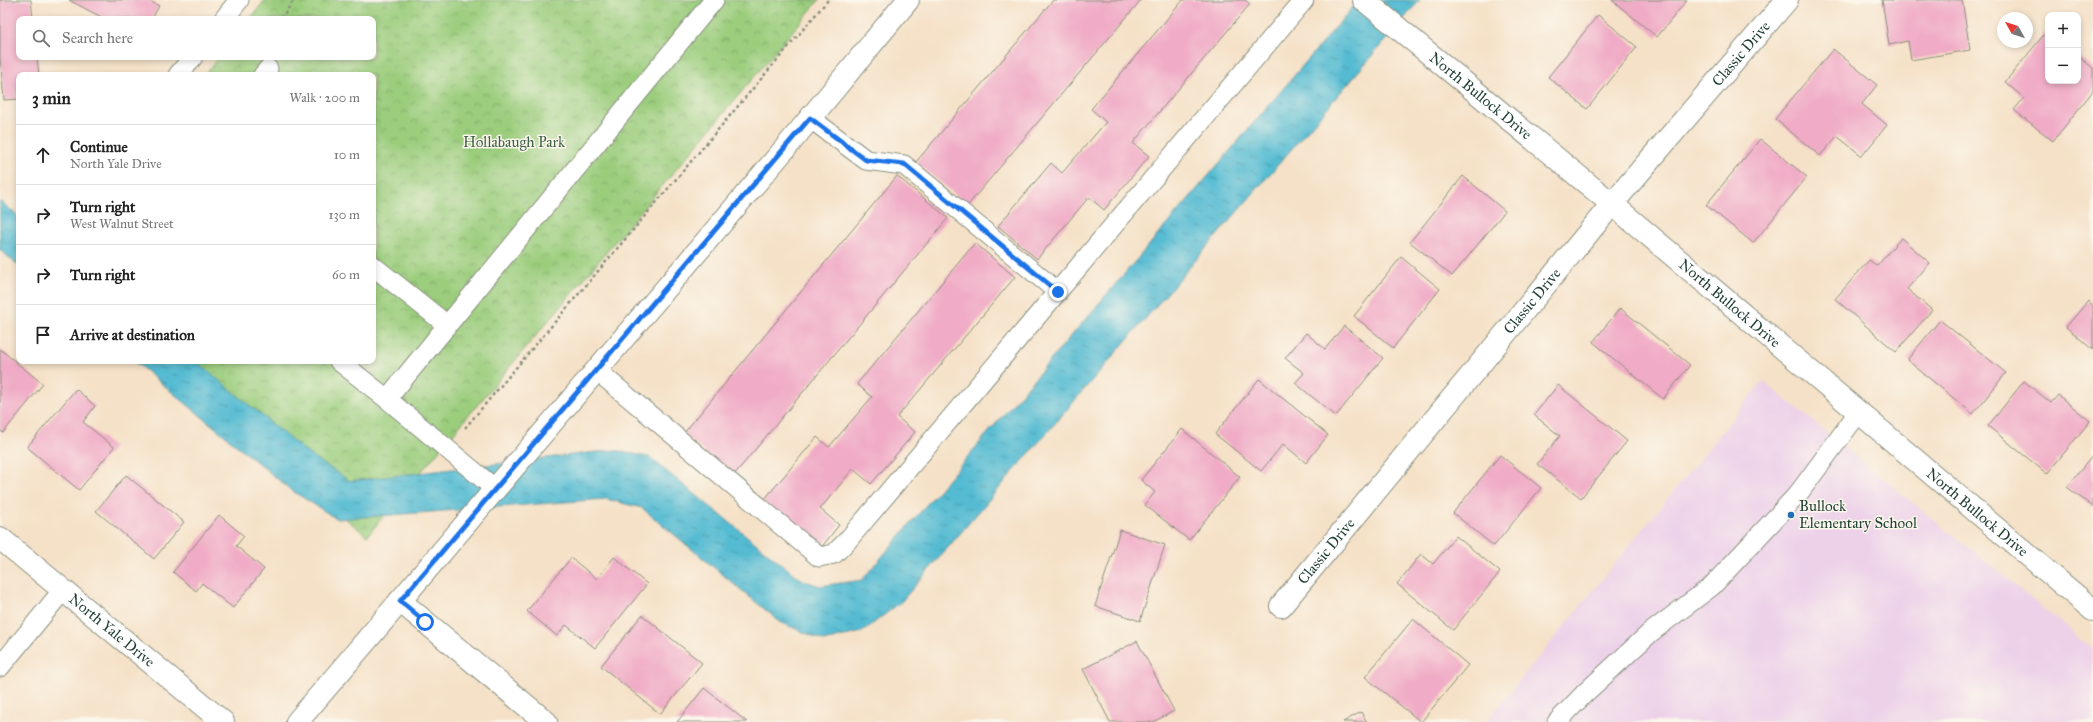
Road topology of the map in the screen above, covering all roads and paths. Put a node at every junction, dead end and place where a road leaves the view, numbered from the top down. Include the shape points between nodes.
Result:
1 (239, 0) edge
2 (294, 0) edge
3 (714, 0) edge
4 (828, 0) edge
5 (908, 0) edge
6 (1304, 0) edge
7 (1364, 0) edge
8 (1787, 0) edge
9 (226, 16) edge
10 (283, 16) edge
11 (190, 60) edge
12 (180, 72) edge
13 (810, 118) junction
14 (1612, 204) junction
15 (376, 268) edge
16 (1058, 292) junction
17 (447, 325) junction
18 (344, 364) edge
19 (596, 370) junction
20 (387, 399) junction
21 (1858, 413) junction
22 (447, 449) junction
23 (494, 488) junction
24 (0, 538) edge
25 (63, 590) junction
26 (400, 601) junction
27 (1281, 606) dead end
28 (2093, 610) edge
29 (0, 667) edge
30 (223, 722) edge
31 (297, 722) edge
32 (546, 722) edge
33 (1557, 722) edge

1 - 9 lane
2 - 10 path
3 - 17 lane
4 - 22 path
5 - 13 street
6 - 16 lane
7 - 14 street, North Bullock Drive
8 - 14 street, Classic Drive
11 - 12 lane
13 - 16 lane via 866,160 904,164
13 - 19 street
14 - 21 street, North Bullock Drive
14 - 27 street, Classic Drive
15 - 17 lane
16 - 19 lane via 847,541 834,554 819,557
17 - 20 lane
18 - 20 lane
19 - 23 street
20 - 22 lane
21 - 28 street, North Bullock Drive
21 - 33 lane via 1798,494 1712,586 1650,632
22 - 23 lane
23 - 26 street
24 - 25 street, North Yale Drive
25 - 29 lane
25 - 30 street, North Yale Drive
26 - 31 street
26 - 32 street

